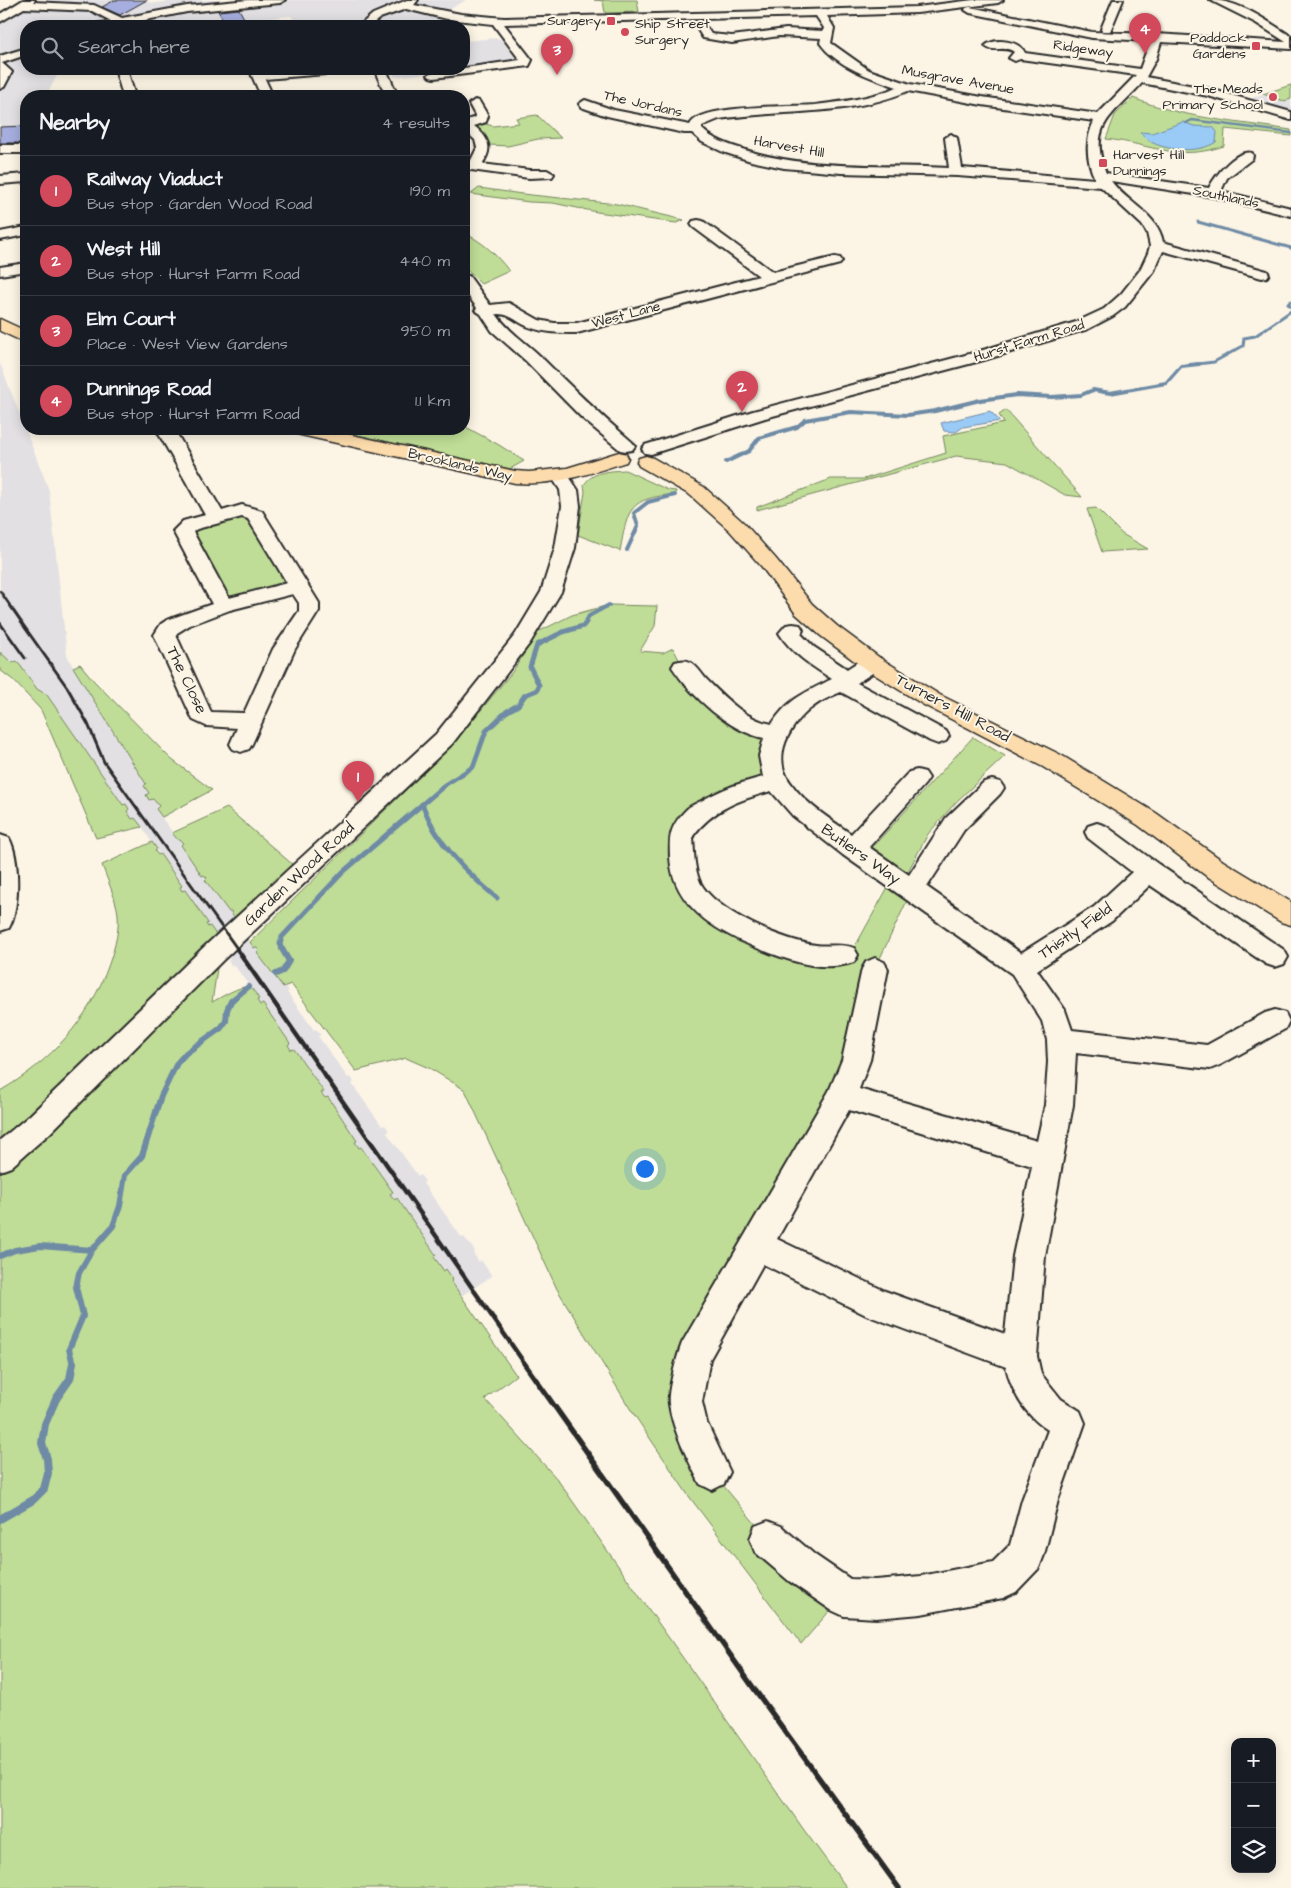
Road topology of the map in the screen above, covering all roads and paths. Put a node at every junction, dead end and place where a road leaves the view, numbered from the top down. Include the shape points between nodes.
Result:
1 (106, 0) edge
2 (280, 0) edge
3 (935, 0) edge
4 (998, 0) edge
5 (1118, 0) edge
6 (1215, 0) edge
7 (26, 3) edge
8 (409, 3) edge
9 (945, 6) junction
10 (90, 8) junction
11 (850, 8) dead end
12 (821, 11) junction
13 (837, 11) junction
14 (0, 19) edge
15 (118, 20) edge
16 (143, 20) edge
17 (370, 20) edge
18 (496, 21) junction
19 (1109, 28) dead end
20 (704, 30) dead end
21 (827, 35) junction
22 (1156, 37) junction
23 (1291, 41) edge
24 (991, 46) dead end
25 (1291, 46) edge
26 (20, 53) edge
27 (0, 60) edge
28 (0, 66) edge
29 (470, 71) edge
30 (123, 75) edge
31 (258, 75) edge
32 (383, 75) edge
33 (1141, 76) junction
34 (0, 85) edge
35 (907, 87) junction
36 (127, 90) edge
37 (265, 90) edge
38 (389, 90) edge
39 (585, 104) dead end
40 (472, 107) dead end
41 (1291, 116) edge
42 (1100, 118) junction
43 (470, 123) edge
44 (470, 129) edge
45 (696, 129) junction
46 (951, 138) dead end
47 (0, 149) edge
48 (20, 150) edge
49 (1247, 156) dead end
50 (470, 165) edge
51 (470, 166) edge
52 (956, 172) junction
53 (20, 178) edge
54 (0, 180) edge
55 (1102, 180) junction
56 (548, 190) dead end
57 (1213, 193) junction
58 (1291, 212) edge
59 (698, 224) dead end
60 (20, 231) edge
61 (0, 236) edge
62 (1157, 245) junction
63 (835, 261) dead end
64 (20, 268) edge
65 (0, 271) edge
66 (1262, 274) dead end
67 (770, 277) junction
68 (470, 286) edge
69 (484, 310) junction
70 (0, 324) edge
71 (20, 335) edge
72 (168, 435) edge
73 (328, 435) edge
74 (623, 452) junction
75 (649, 455) junction
76 (560, 476) junction
77 (216, 517) junction
78 (300, 586) junction
79 (223, 606) junction
80 (794, 630) dead end
81 (872, 663) junction
82 (683, 667) dead end
83 (844, 681) junction
84 (250, 721) junction
85 (777, 732) junction
86 (938, 736) dead end
87 (241, 744) dead end
88 (917, 778) dead end
89 (777, 781) junction
90 (992, 788) dead end
91 (1097, 832) dead end
92 (0, 844) edge
93 (852, 849) junction
94 (1149, 871) junction
95 (912, 890) junction
96 (1291, 915) edge
97 (0, 922) edge
98 (1274, 958) dead end
99 (832, 961) dead end
100 (1020, 967) junction
101 (875, 970) dead end
102 (1275, 1021) dead end
103 (1061, 1040) junction
104 (842, 1096) junction
105 (1047, 1157) junction
106 (0, 1158) edge
107 (758, 1246) junction
108 (1020, 1356) junction
109 (712, 1472) dead end
110 (768, 1539) dead end

1 - 10 street
2 - 16 street via 209,6
3 - 9 street
4 - 9 street
5 - 19 street
6 - 23 street via 1267,24
7 - 10 street
7 - 14 street
8 - 17 street via 384,11
8 - 18 street via 447,16
9 - 13 street via 917,10
9 - 22 street via 1071,32
10 - 15 street
11 - 13 street
12 - 13 street
12 - 18 street via 736,11
12 - 21 street, Musgrave Avenue via 829,28
18 - 29 street via 526,60 525,64
20 - 21 street via 708,36 723,40 773,33
21 - 35 street, Musgrave Avenue via 825,43 828,48 846,61 865,72
22 - 25 street
22 - 33 street via 1151,60
24 - 33 street, Ridgeway via 1014,47 1020,52 1017,56
26 - 27 street
28 - 34 street via 6,72
30 - 36 street
31 - 37 street
32 - 38 street
33 - 41 street
33 - 42 street
35 - 42 street, Musgrave Avenue
35 - 45 street, Harvest Hill via 817,108 720,115 700,121
39 - 45 street, The Jordans via 611,113
40 - 43 street via 482,119
42 - 55 street via 1093,154
44 - 50 street via 484,146 482,157
45 - 52 street, Harvest Hill via 708,140 737,152 793,165 867,171
46 - 52 street
47 - 48 street
49 - 57 street via 1222,176
51 - 56 street via 529,174 547,171
52 - 55 street, Harvest Hill
53 - 54 street
55 - 57 street, Southlands
55 - 62 street via 1112,194 1149,224
57 - 58 street, Southlands
59 - 67 street
60 - 61 street
62 - 66 street
62 - 75 street, Hurst Farm Road via 1152,263 1114,309 1073,329 788,406
63 - 67 street, West Lane
64 - 65 street
67 - 69 street, West Lane via 572,328 533,323 509,308
68 - 69 street
69 - 74 street via 498,328 532,358
70 - 71 main road
72 - 77 street
73 - 76 main road, Brooklands Way via 515,477
74 - 75 main road via 626,462 636,464
74 - 76 main road, Brooklands Way
75 - 81 main road, Turners Hill Road via 737,527 804,609
76 - 106 street, Garden Wood Road via 569,490 571,506 565,548 551,592 523,638 444,739 213,954 40,1124
77 - 78 street via 242,511 255,515
77 - 79 street via 190,524 183,531
78 - 79 street
78 - 84 street via 309,603 309,611 284,649
79 - 84 street, The Close via 174,623 165,635 201,715 206,719
80 - 83 street via 789,633 806,652
81 - 83 street, Butlers Way
81 - 96 main road, Turners Hill Road via 932,700 1052,761 1147,819 1214,868
82 - 85 street via 734,716 752,727
83 - 85 street, Butlers Way via 811,698
83 - 86 street
84 - 87 street
85 - 89 street, Butlers Way via 771,768
88 - 93 street
89 - 93 street, Butlers Way via 797,806
89 - 99 street via 734,793 696,815 681,836 688,887 714,914 746,933
90 - 95 street, Butlers Way via 955,824
91 - 94 street
92 - 97 street via 4,878
93 - 95 street, Butlers Way
94 - 98 street
94 - 100 street, Thistly Field via 1103,914
95 - 100 street
100 - 103 street via 1055,1018
101 - 104 street via 856,1060
102 - 103 street via 1210,1057
103 - 105 street via 1059,1105
104 - 105 street
104 - 107 street
105 - 108 street via 1029,1256
107 - 108 street via 877,1304
107 - 109 street via 694,1355 685,1402 691,1426
108 - 110 street via 1026,1382 1049,1411 1068,1423 1040,1500 1026,1555 1003,1579 921,1595 876,1599 844,1597

